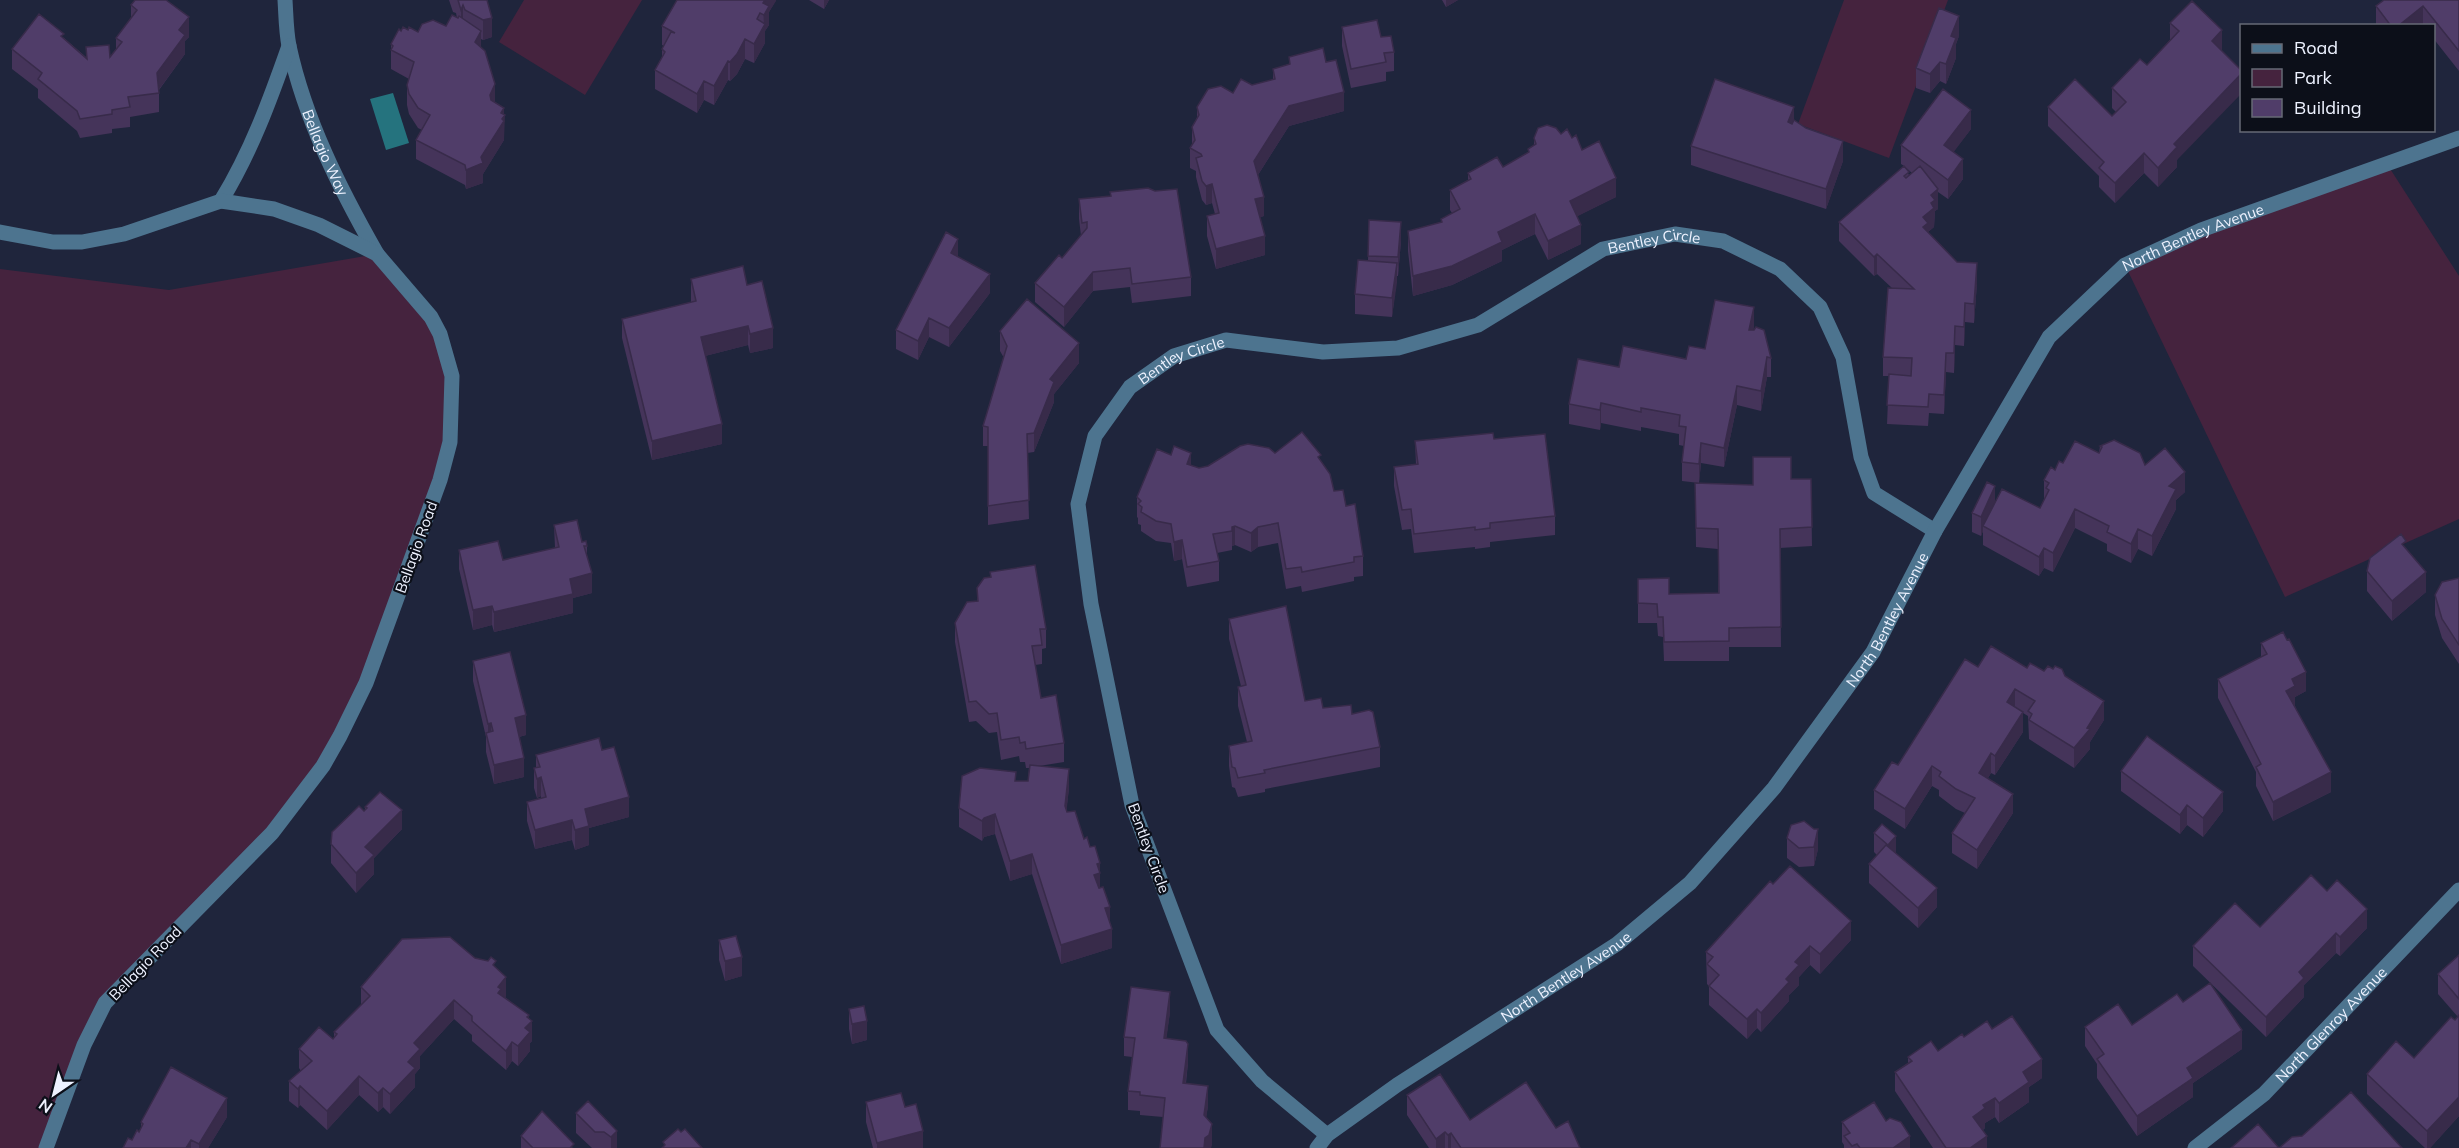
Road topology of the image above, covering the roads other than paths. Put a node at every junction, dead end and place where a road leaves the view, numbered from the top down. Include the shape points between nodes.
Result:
1 (285, 0) edge
2 (289, 46) junction
3 (2459, 138) edge
4 (221, 201) junction
5 (0, 231) edge
6 (377, 254) junction
7 (1935, 531) junction
8 (2459, 891) edge
9 (1327, 1136) junction
10 (46, 1148) edge
11 (1317, 1148) edge
12 (2195, 1148) edge

1 - 2 street, Bellagio Way
2 - 4 street, Bellagio Way via 256,136
2 - 6 street, Bellagio Way via 340,189
3 - 7 street, North Bentley Avenue via 2201,231 2125,265 2049,337
4 - 5 street, Bellagio Road via 124,234 82,242 53,242
4 - 6 street, Bellagio Road via 274,209 320,225
6 - 10 street, Bellagio Road via 431,317 440,334 452,376 452,400 450,442 440,480 366,683 323,766 272,833 105,1003 84,1045
7 - 9 street, North Bentley Avenue via 1874,652 1774,788 1690,883 1617,944 1397,1085
7 - 9 street, Bentley Circle via 1874,493 1861,457 1844,357 1820,307 1780,269 1723,242 1675,234 1603,249 1478,325 1398,348 1323,352 1226,340 1174,356 1130,387 1095,436 1078,504 1091,604 1132,805 1217,1030 1262,1081
8 - 12 street, North Glenroy Avenue via 2264,1094
9 - 11 street, North Bentley Avenue

